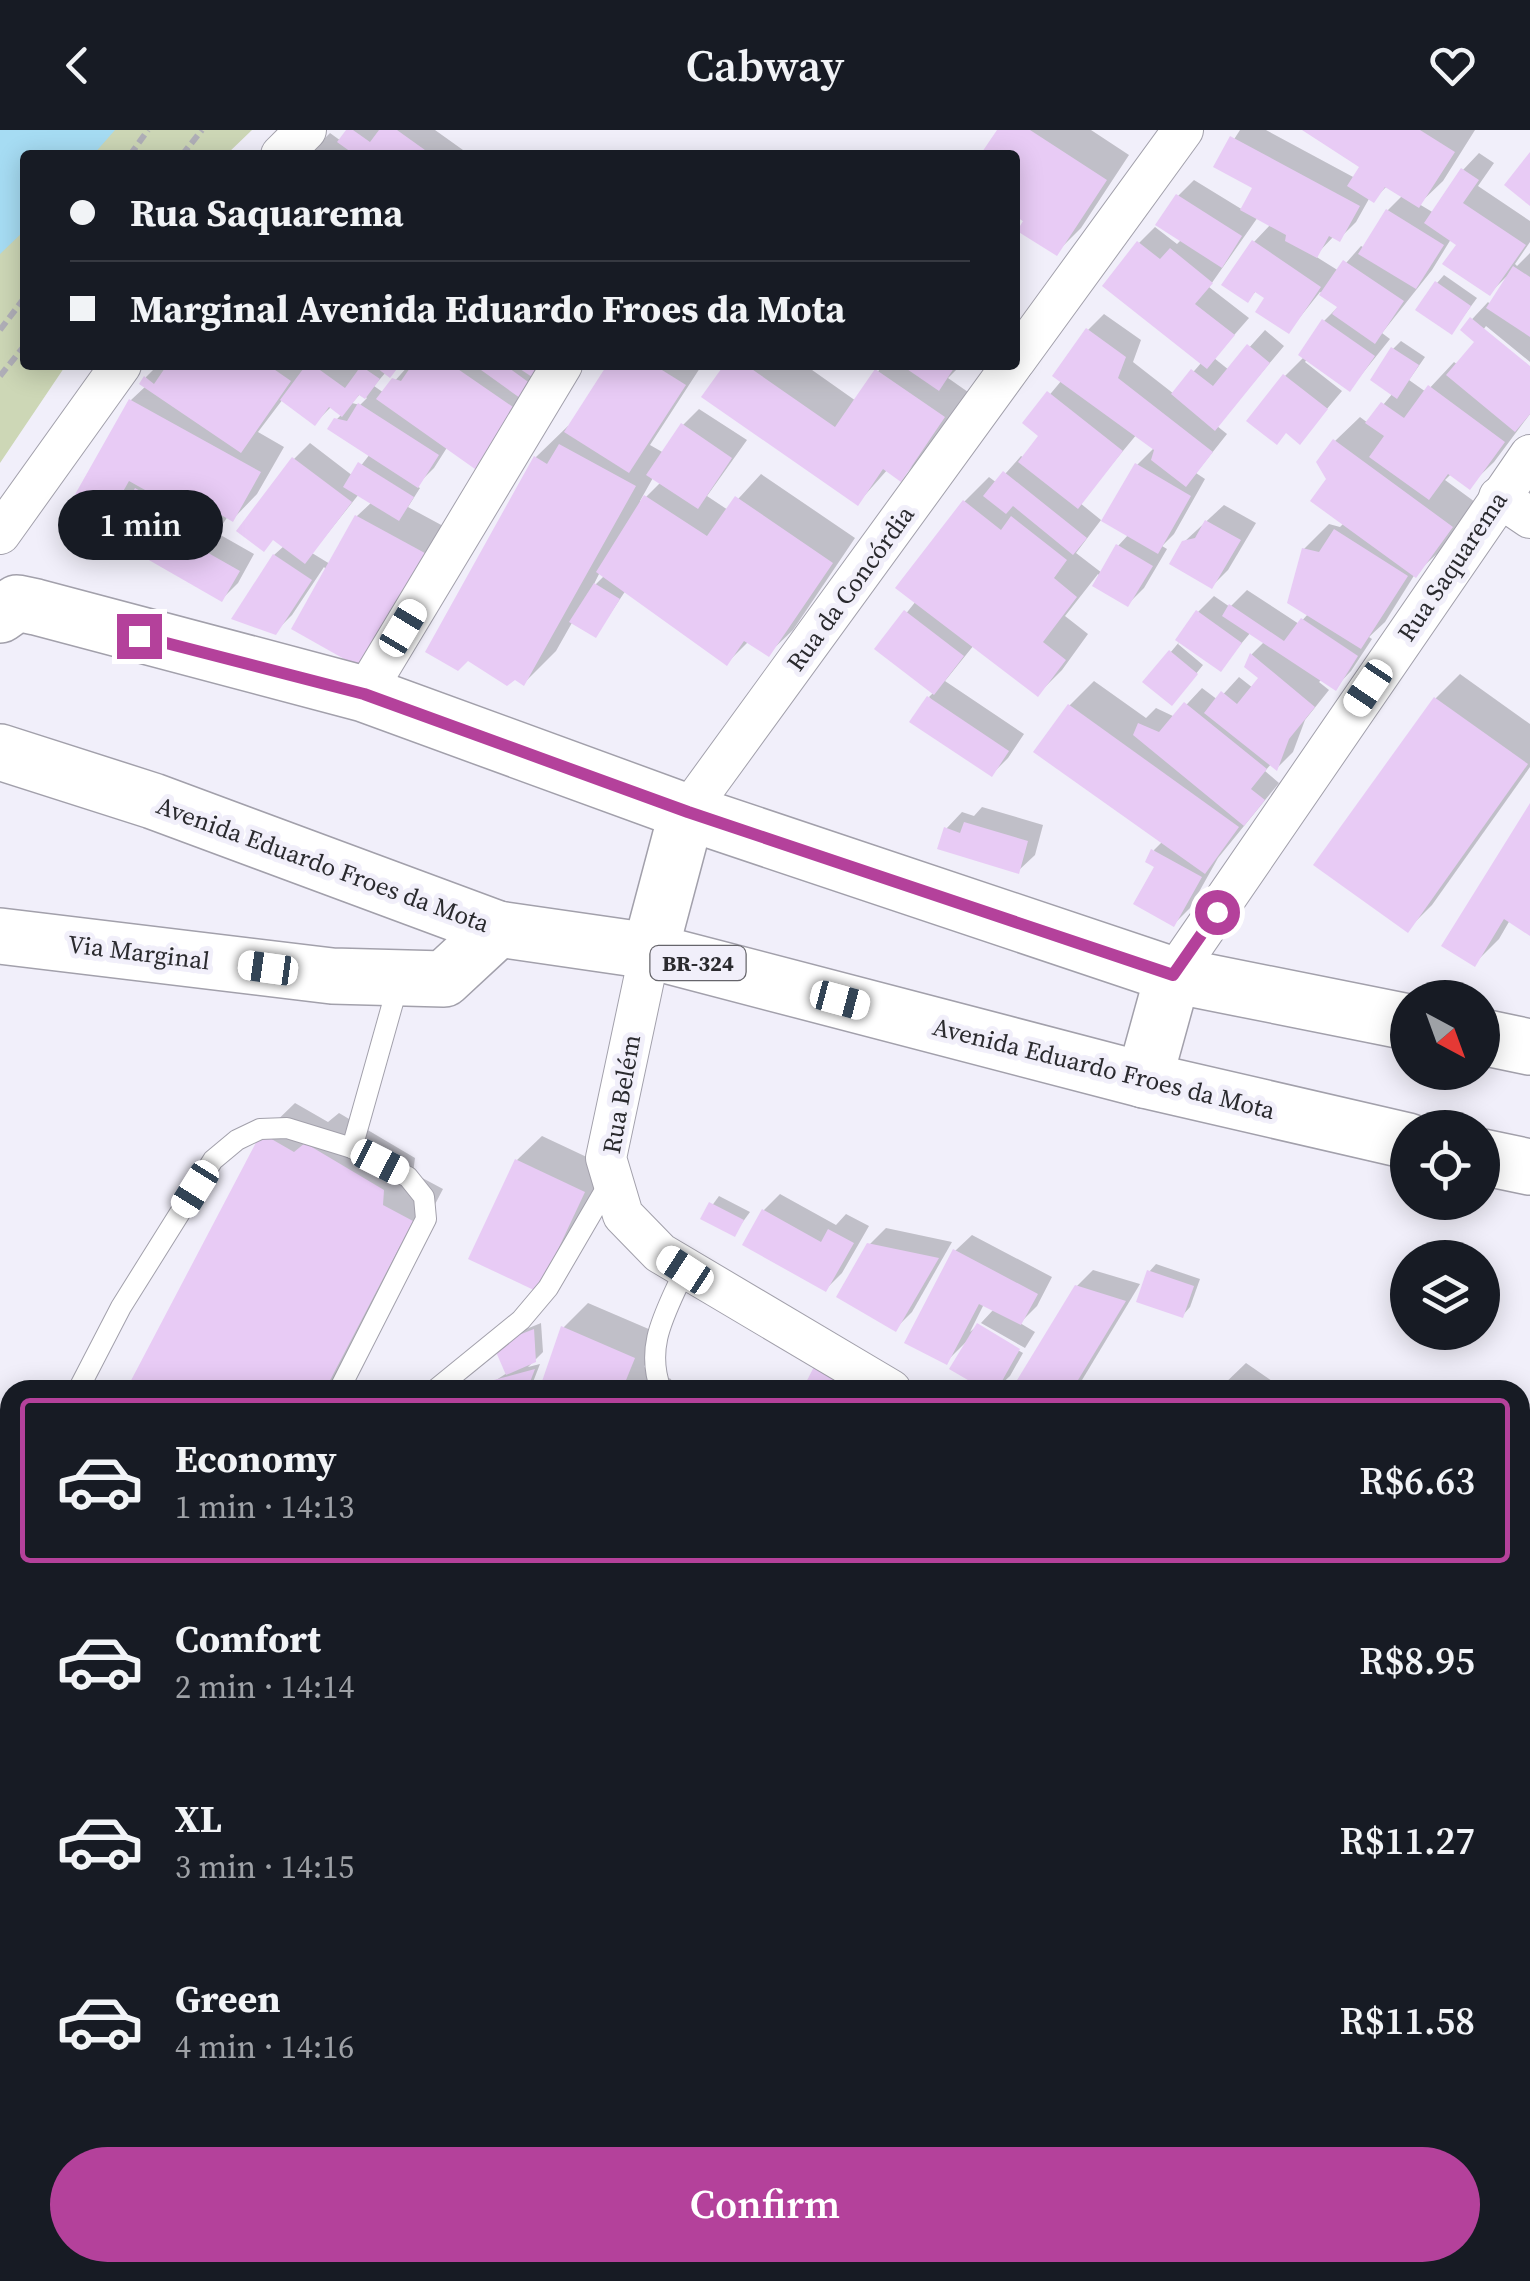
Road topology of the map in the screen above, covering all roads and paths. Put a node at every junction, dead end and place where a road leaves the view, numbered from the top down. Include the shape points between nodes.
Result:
1 (202, 130) edge
2 (306, 130) edge
3 (1183, 130) edge
4 (186, 150) edge
5 (287, 150) edge
6 (20, 304) edge
7 (0, 330) edge
8 (20, 352) edge
9 (1020, 355) edge
10 (117, 370) edge
11 (559, 370) edge
12 (1009, 370) edge
13 (0, 376) edge
14 (1530, 455) edge
15 (1514, 508) edge
16 (0, 534) edge
17 (6, 598) edge
18 (364, 694) junction
19 (0, 752) edge
20 (688, 812) junction
21 (498, 930) junction
22 (0, 936) edge
23 (650, 951) junction
24 (1173, 975) junction
25 (400, 979) junction
26 (1390, 1018) edge
27 (1500, 1041) edge
28 (1530, 1047) edge
29 (1144, 1080) junction
30 (1390, 1138) edge
31 (352, 1148) junction
32 (1500, 1161) edge
33 (1530, 1167) edge
34 (612, 1177) junction
35 (685, 1270) junction
36 (83, 1380) edge
37 (343, 1380) edge
38 (447, 1380) edge
39 (657, 1380) edge
40 (874, 1380) edge

1 - 4 path
2 - 5 street
3 - 9 street, Rua da Concórdia
6 - 7 path
8 - 13 path
10 - 16 street
11 - 18 street
12 - 20 street, Rua da Concórdia
14 - 15 street, Rua Saquarema
15 - 24 street, Rua Saquarema
17 - 18 main road
18 - 20 main road
19 - 21 main road, Avenida Eduardo Froes da Mota / BR-324
20 - 23 main road
20 - 24 main road
21 - 23 main road, Avenida Eduardo Froes da Mota / BR-324
21 - 25 main road, Via Marginal via 444,979
22 - 25 main road, Via Marginal
23 - 29 main road, Avenida Eduardo Froes da Mota / BR-324
23 - 34 street, Rua Belém via 606,1158
24 - 26 main road
24 - 29 main road
25 - 31 lane
27 - 28 main road
29 - 30 main road, Avenida Eduardo Froes da Mota / BR-324
31 - 36 lane via 286,1128 260,1129 213,1160
31 - 37 lane via 408,1176 424,1196 426,1218
32 - 33 main road
34 - 35 street, Rua Belém via 622,1214
34 - 38 lane via 548,1288 521,1320
35 - 39 lane via 654,1342
35 - 40 street, Rua Belém

